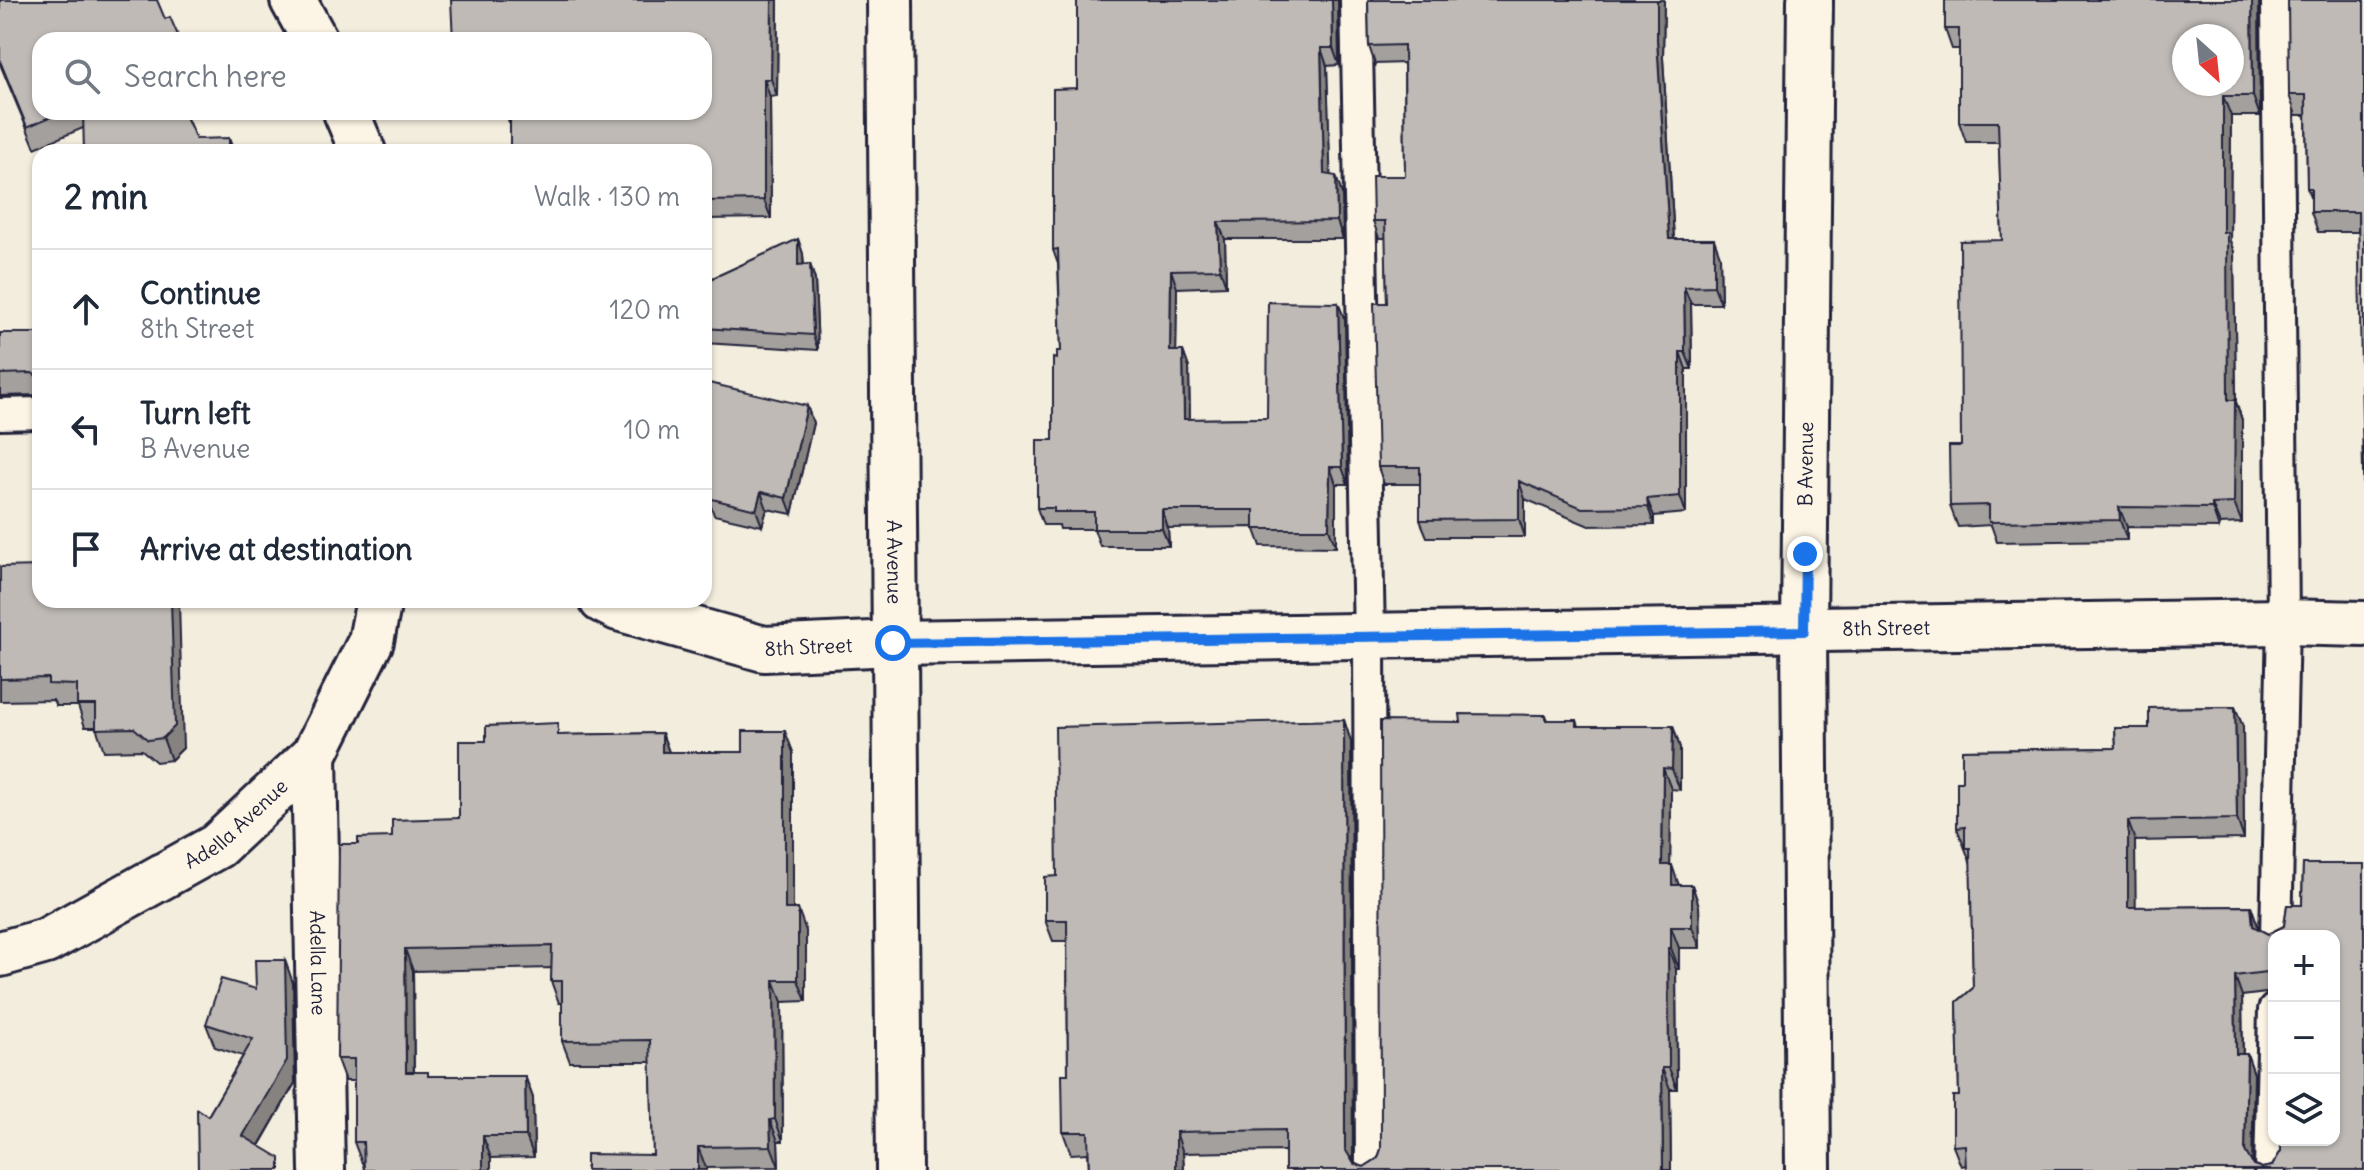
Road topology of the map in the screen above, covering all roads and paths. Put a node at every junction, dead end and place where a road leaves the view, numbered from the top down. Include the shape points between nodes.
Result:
1 (293, 0) edge
2 (890, 0) edge
3 (1356, 0) edge
4 (1810, 0) edge
5 (2277, 0) edge
6 (311, 32) edge
7 (349, 120) edge
8 (360, 144) edge
9 (32, 413) edge
10 (0, 414) edge
11 (377, 608) edge
12 (618, 608) edge
13 (2283, 622) junction
14 (2364, 624) edge
15 (1804, 631) junction
16 (1369, 637) junction
17 (893, 643) junction
18 (314, 755) junction
19 (2276, 930) edge
20 (0, 954) edge
21 (2272, 1074) edge
22 (322, 1170) edge
23 (899, 1170) edge
24 (1371, 1170) edge
25 (1808, 1170) edge
26 (2270, 1170) edge

1 - 6 street
2 - 17 street, A Avenue
3 - 16 lane
4 - 15 street, B Avenue
5 - 13 lane
7 - 8 street
9 - 10 lane
11 - 18 street, Adella Avenue via 371,641
12 - 17 street, 8th Street via 764,649
13 - 14 street, 8th Street
13 - 15 street, 8th Street
13 - 19 lane
15 - 16 street, 8th Street
15 - 25 street, B Avenue
16 - 17 street, 8th Street
16 - 24 lane
17 - 23 street, A Avenue
18 - 20 street, Adella Avenue via 217,846 46,941
18 - 22 street, Adella Lane
21 - 26 lane

